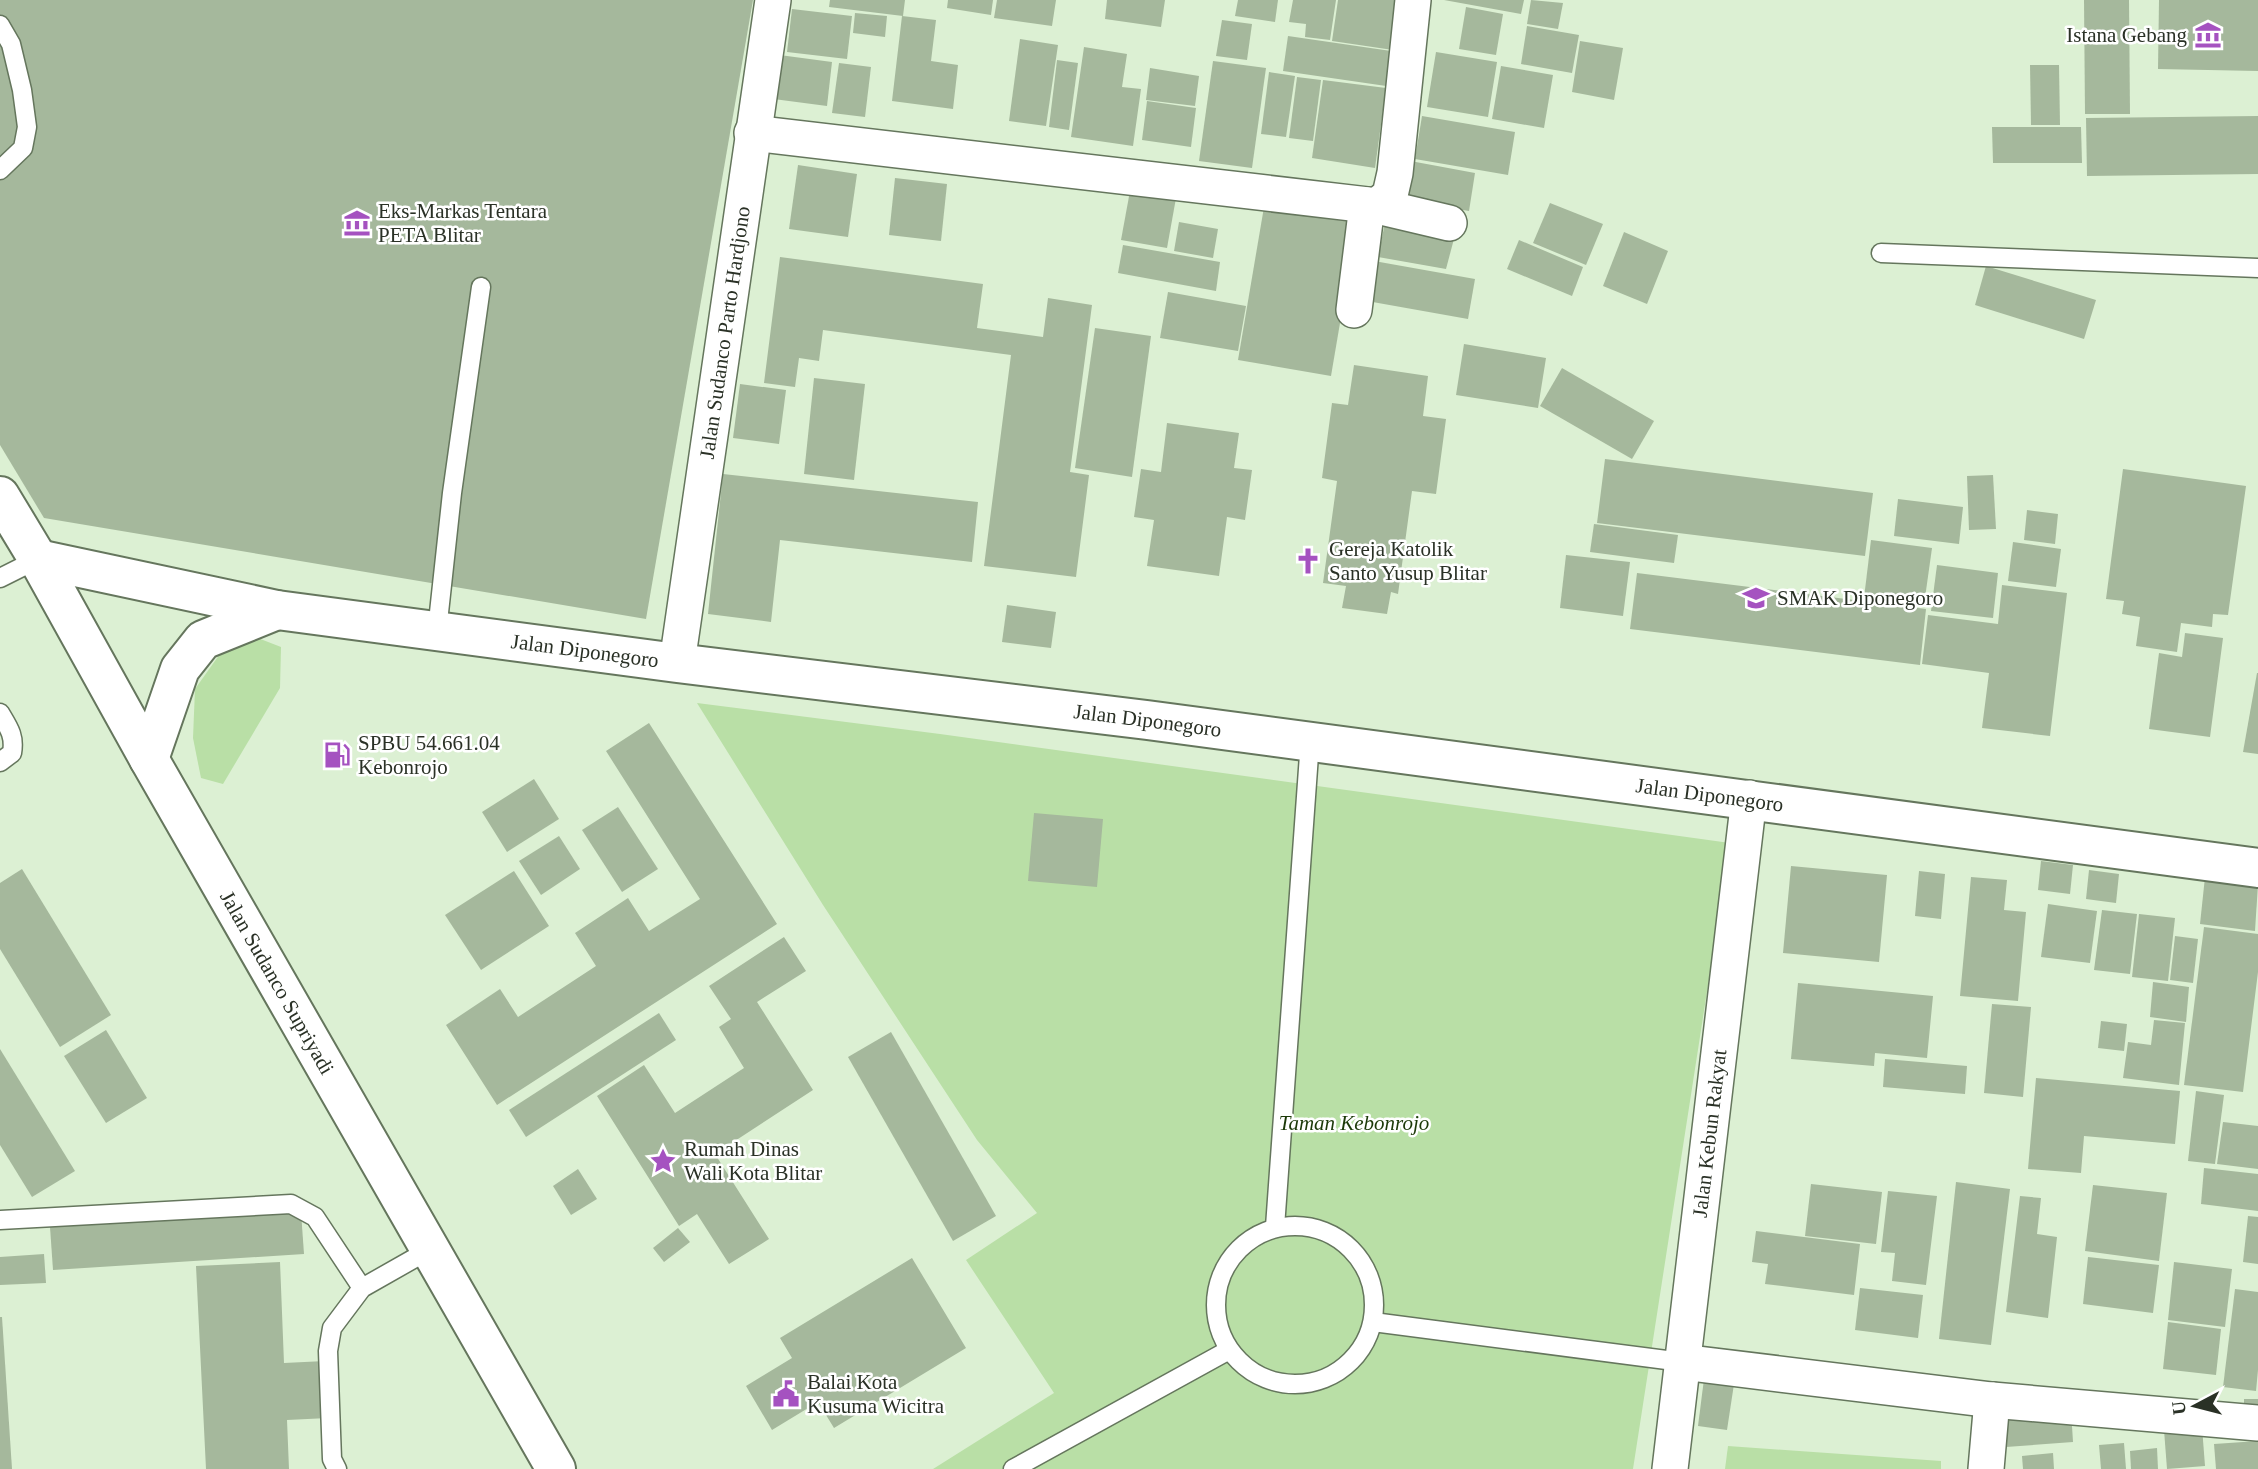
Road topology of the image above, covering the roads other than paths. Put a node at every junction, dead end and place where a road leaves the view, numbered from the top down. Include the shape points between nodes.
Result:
1 (773, 0) edge
2 (1413, 0) edge
3 (0, 25) edge
4 (752, 133) junction
5 (0, 170) edge
6 (1372, 206) junction
7 (1449, 223) dead end
8 (1881, 253) dead end
9 (2258, 268) edge
10 (481, 287) dead end
11 (1353, 310) dead end
12 (0, 496) edge
13 (38, 559) junction
14 (0, 578) edge
15 (277, 610) junction
16 (437, 631) junction
17 (677, 663) junction
18 (0, 713) edge
19 (1310, 741) junction
20 (149, 759) junction
21 (0, 762) edge
22 (1749, 798) junction
23 (2258, 868) edge
24 (0, 1220) edge
25 (1275, 1227) junction
26 (429, 1250) junction
27 (362, 1288) junction
28 (1373, 1322) junction
29 (1229, 1350) junction
30 (1682, 1362) junction
31 (1992, 1400) junction
32 (2258, 1423) edge
33 (337, 1469) edge
34 (556, 1469) edge
35 (1013, 1469) edge
36 (1670, 1469) edge
37 (1986, 1469) edge

1 - 4 street, Jalan Sudanco Parto Hardjono
2 - 6 street via 1395,173 1390,195
3 - 5 lane via 11,44 27,127 23,148
4 - 6 street
4 - 17 street, Jalan Sudanco Parto Hardjono
6 - 7 street
6 - 11 street
8 - 9 lane
10 - 16 lane
12 - 13 main road, Jalan Sudanco Supriyadi
13 - 14 lane
13 - 15 main road, Jalan Diponegoro
13 - 20 main road, Jalan Sudanco Supriyadi
15 - 16 main road, Jalan Diponegoro
15 - 20 main road via 203,640 180,669
16 - 17 main road, Jalan Diponegoro
17 - 19 main road, Jalan Diponegoro
18 - 21 lane via 14,744 12,753
19 - 22 main road, Jalan Diponegoro
19 - 25 lane
20 - 26 main road, Jalan Sudanco Supriyadi
22 - 23 main road, Jalan Diponegoro
22 - 30 street, Jalan Kebun Rakyat
24 - 27 lane via 291,1204 315,1217
25 - 28 lane via 1303,1225 1328,1232 1359,1257 1372,1287
25 - 29 lane via 1243,1243 1226,1265 1215,1300 1218,1325
26 - 27 lane
26 - 34 main road, Jalan Sudanco Supriyadi
27 - 33 lane via 332,1328 328,1351 332,1459
28 - 29 lane via 1355,1358 1315,1382 1287,1384 1250,1371
28 - 30 lane
29 - 35 lane
30 - 31 street
30 - 36 street, Jalan Kebun Rakyat
31 - 32 street
31 - 37 street

